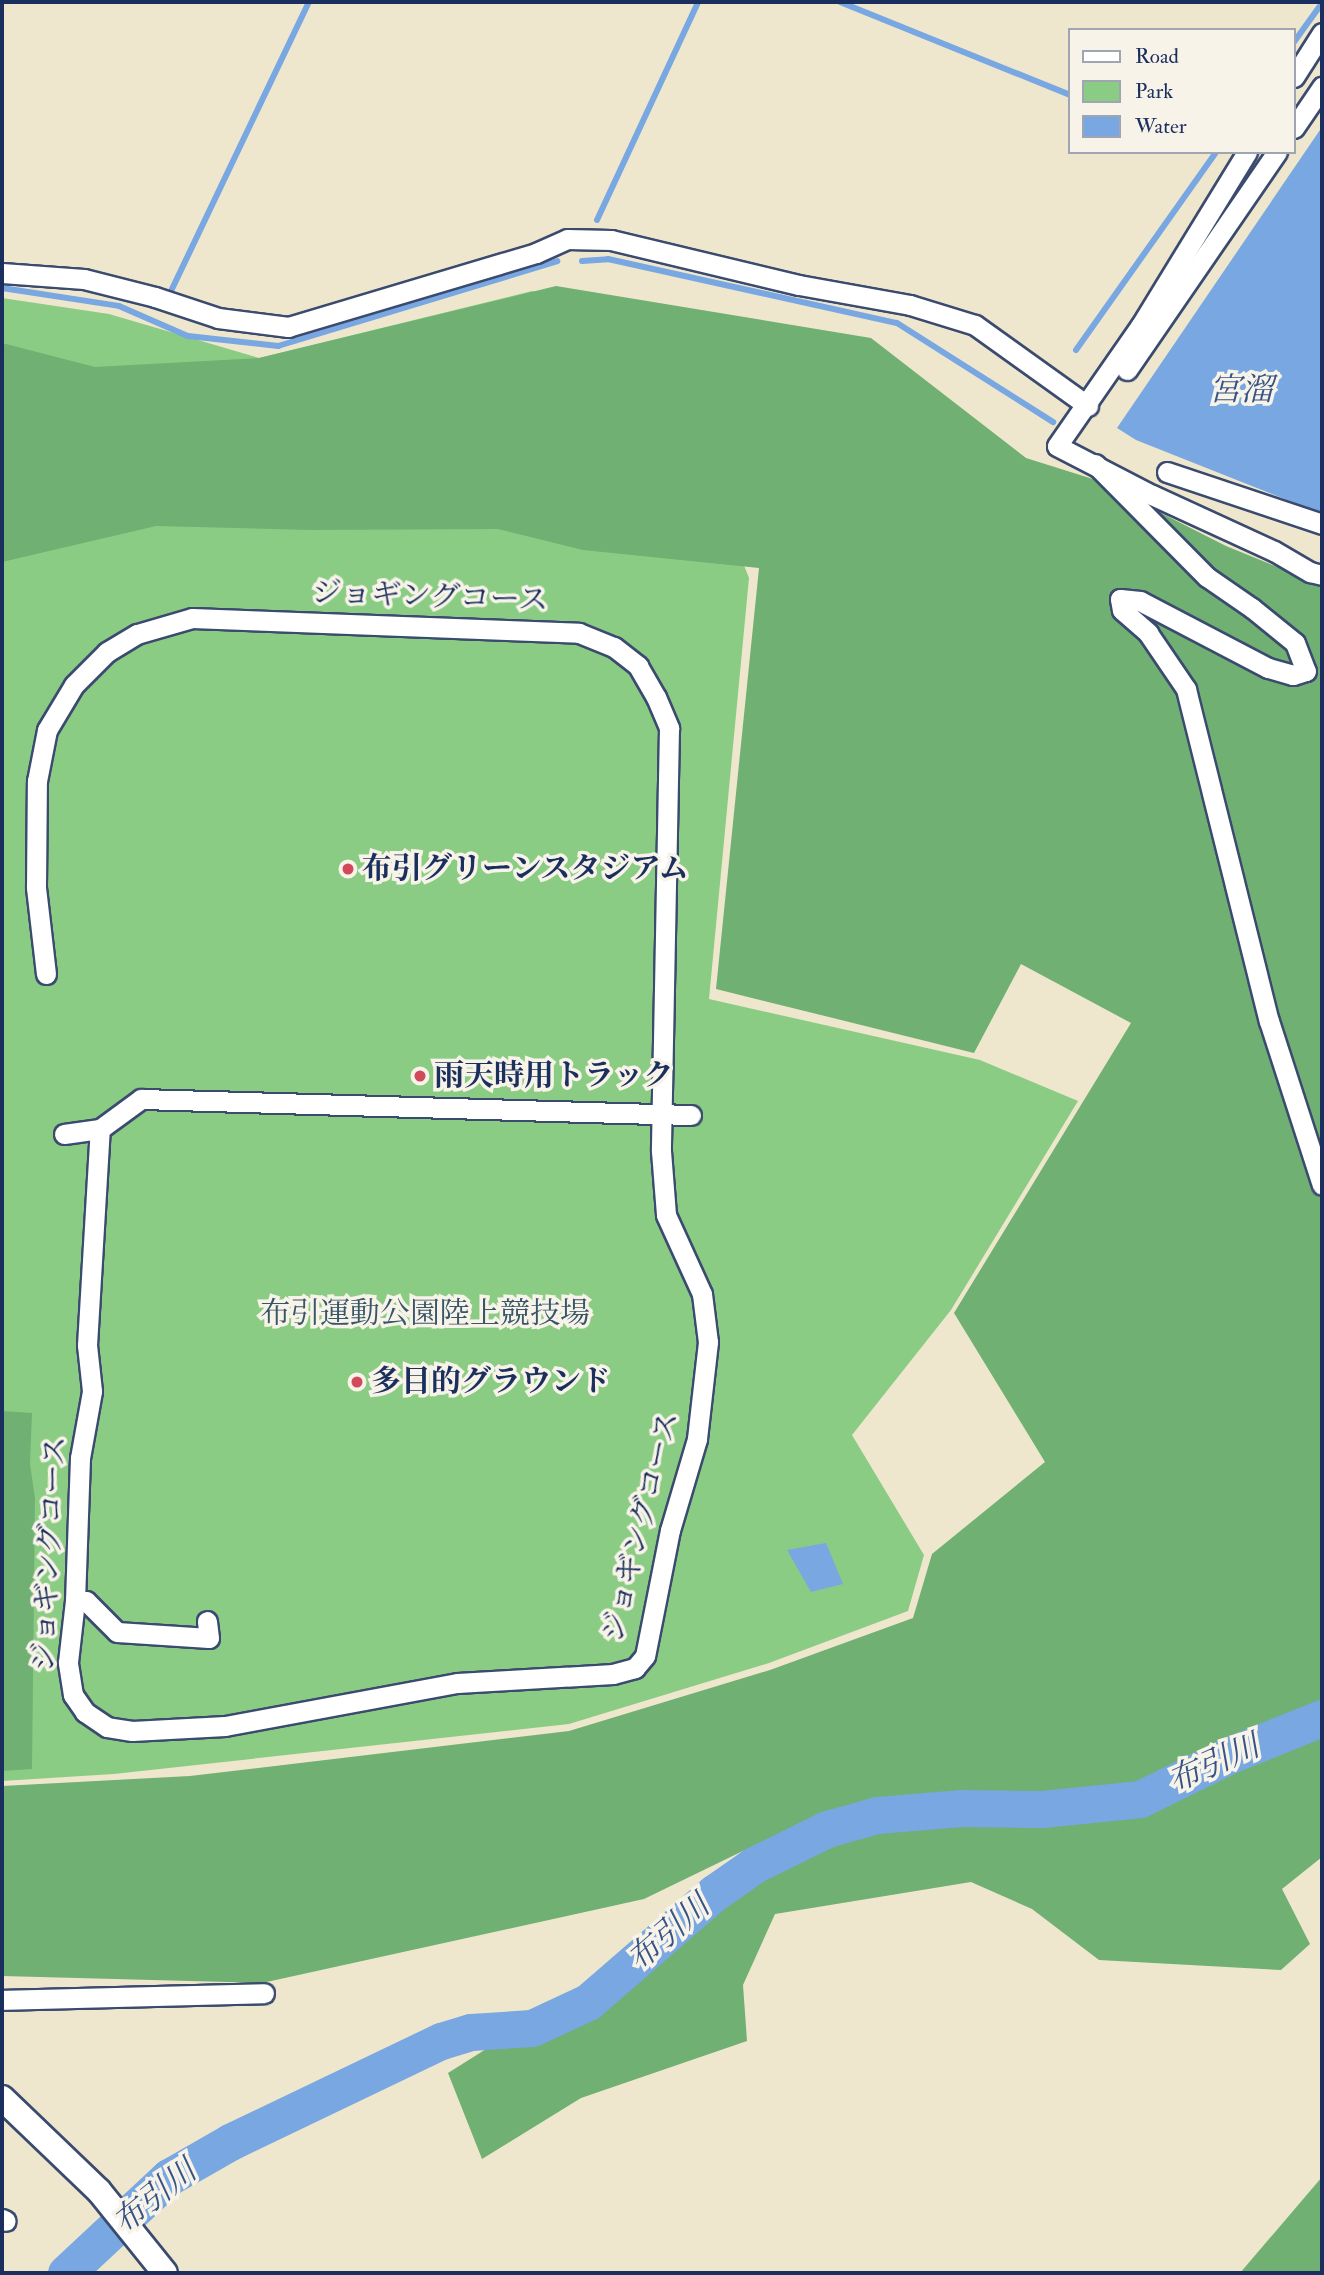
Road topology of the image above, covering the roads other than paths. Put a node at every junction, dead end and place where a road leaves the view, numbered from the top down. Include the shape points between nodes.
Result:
1 (1322, 33) edge
2 (1296, 74) edge
3 (1322, 87) edge
4 (1296, 125) edge
5 (1246, 154) edge
6 (1276, 154) edge
7 (2, 273) edge
8 (1088, 406) junction
9 (1087, 428) dead end
10 (1095, 464) junction
11 (1167, 472) dead end
12 (1322, 524) edge
13 (1322, 575) edge
14 (46, 974) dead end
15 (662, 1113) junction
16 (691, 1115) dead end
17 (100, 1129) junction
18 (64, 1134) dead end
19 (1322, 1185) edge
20 (75, 1601) junction
21 (207, 1621) dead end
22 (264, 1993) dead end
23 (2, 2000) edge
24 (2, 2098) edge
25 (165, 2273) edge

1 - 2 street
3 - 4 street
5 - 8 street
6 - 9 street
7 - 8 street via 84,279 218,318 288,327 536,253 567,239 611,240 799,285 910,305 975,325
8 - 10 street via 1057,446
10 - 13 street
10 - 19 street via 1208,577 1295,643 1306,671 1293,675 1268,668 1140,601 1119,599 1122,610 1147,633 1186,688 1269,1021
11 - 12 street
14 - 15 street, ジョギングコース via 36,887 37,780 47,730 74,685 107,652 137,634 192,618 579,633 614,647 638,666 669,728
15 - 16 street
15 - 17 street via 141,1099
15 - 20 street, ジョギングコース via 666,1215 702,1294 708,1342 697,1439 670,1530 645,1656 635,1668 613,1674 457,1683 225,1726 132,1731 107,1727 85,1712 73,1695 68,1662
17 - 18 street
17 - 20 street, ジョギングコース via 87,1345 92,1391 79,1469
20 - 21 street via 86,1601 117,1632 209,1638
22 - 23 street
24 - 25 main road via 99,2192

